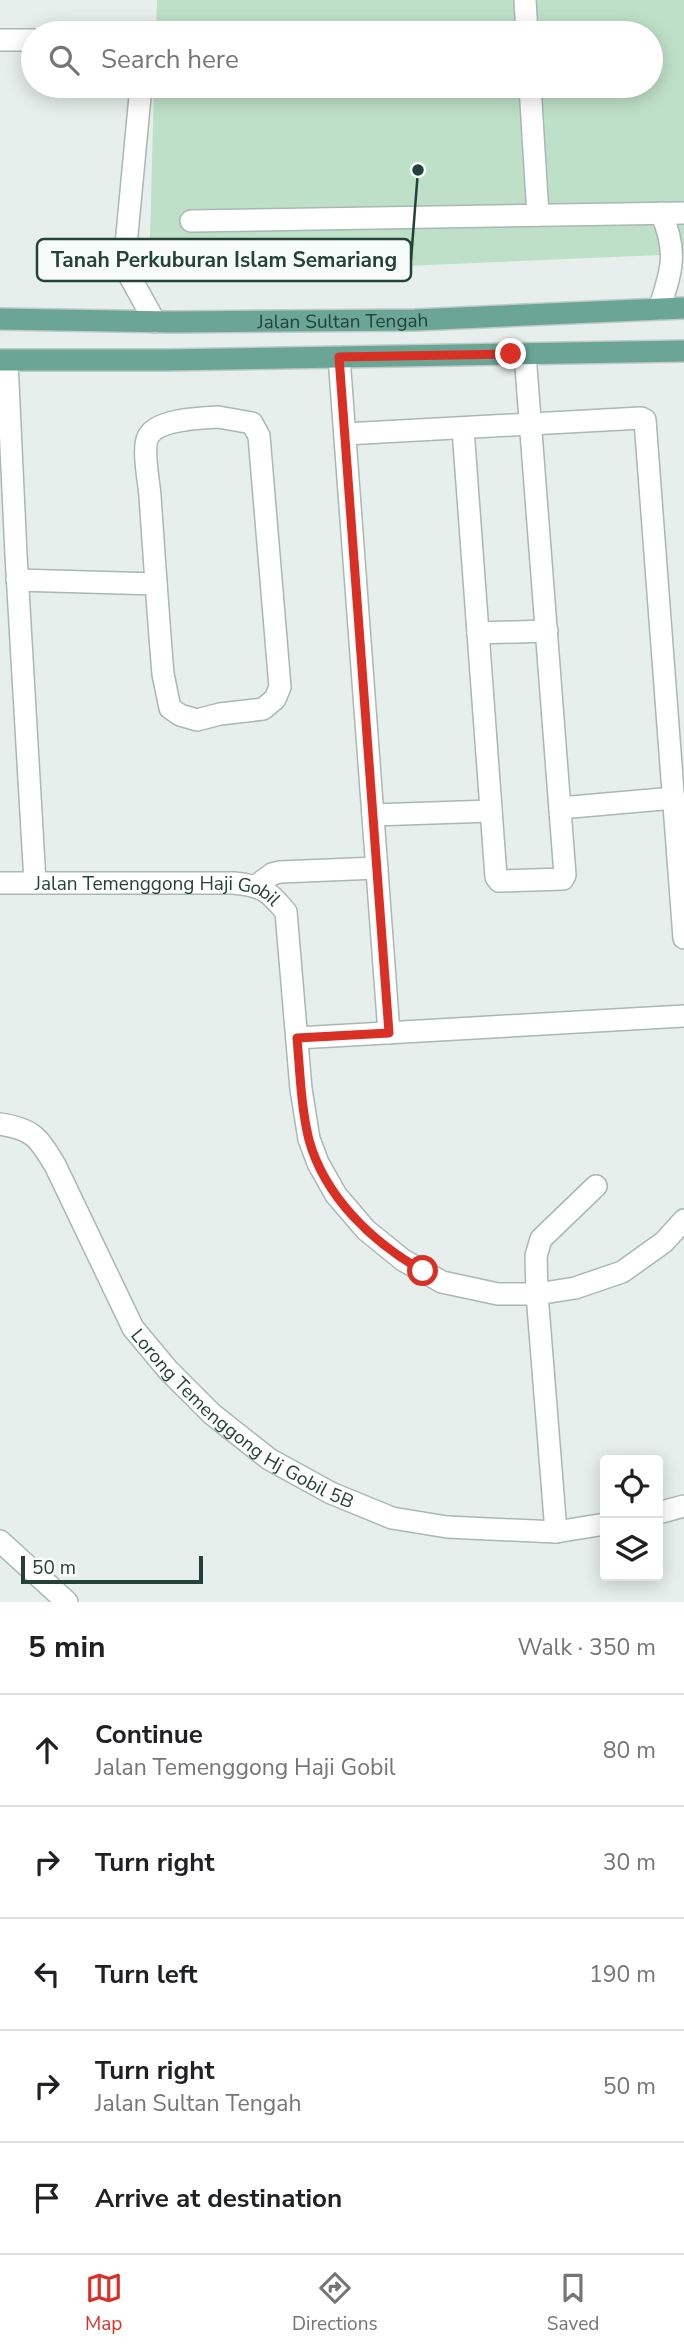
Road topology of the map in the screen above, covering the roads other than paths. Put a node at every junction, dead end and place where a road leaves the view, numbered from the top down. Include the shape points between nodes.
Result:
1 (524, 0) edge
2 (526, 21) edge
3 (0, 40) edge
4 (21, 40) edge
5 (140, 98) edge
6 (531, 98) edge
7 (662, 212) junction
8 (684, 214) edge
9 (538, 215) junction
10 (191, 221) dead end
11 (684, 308) edge
12 (659, 309) junction
13 (0, 319) edge
14 (155, 322) junction
15 (684, 351) edge
16 (525, 354) junction
17 (339, 357) junction
18 (4, 361) edge
19 (531, 424) junction
20 (463, 429) junction
21 (345, 433) junction
22 (8, 555) edge
23 (18, 580) junction
24 (156, 584) junction
25 (547, 631) junction
26 (478, 633) junction
27 (674, 799) junction
28 (560, 808) junction
29 (491, 811) junction
30 (373, 815) junction
31 (377, 868) junction
32 (682, 875) edge
33 (35, 882) junction
34 (0, 883) edge
35 (256, 886) junction
36 (684, 938) edge
37 (684, 1016) edge
38 (389, 1033) junction
39 (297, 1038) junction
40 (0, 1124) edge
41 (596, 1186) dead end
42 (684, 1220) edge
43 (537, 1294) junction
44 (684, 1506) edge
45 (663, 1512) edge
46 (600, 1525) edge
47 (556, 1532) junction
48 (0, 1541) edge
49 (66, 1602) edge

1 - 2 street
3 - 4 street
5 - 14 street via 124,266
6 - 9 street
7 - 8 street
7 - 9 street
7 - 12 street via 671,234 672,259
9 - 10 street
11 - 12 main road, Jalan Sultan Tengah
12 - 14 main road, Jalan Sultan Tengah via 415,320
13 - 14 main road, Jalan Sultan Tengah
15 - 16 main road, Jalan Sultan Tengah
16 - 17 main road, Jalan Sultan Tengah
16 - 19 street
17 - 18 main road, Jalan Sultan Tengah
17 - 21 street
18 - 22 street
19 - 20 street
19 - 25 street
19 - 27 street via 641,418 647,424
20 - 21 street
20 - 26 street
21 - 30 street
22 - 23 street
23 - 24 street
23 - 33 street
24 - 24 street via 170,708 198,720 263,709 275,699 280,687 275,623 259,436 252,423 195,418 158,426 148,438
25 - 26 street
25 - 28 street
26 - 29 street
27 - 28 street
27 - 32 street
28 - 29 street via 563,879 497,880
29 - 30 street
30 - 31 street
31 - 35 street via 280,872
31 - 38 street
32 - 36 street
33 - 34 street, Jalan Temenggong Haji Gobil
33 - 35 street, Jalan Temenggong Haji Gobil
35 - 39 street, Jalan Temenggong Haji Gobil via 271,894 286,912
37 - 38 street
38 - 39 street
39 - 43 street, Jalan Temenggong Haji Gobil via 309,1139 335,1195 366,1230 403,1260 443,1282 498,1294
40 - 47 street, Lorong Temenggong Hj Gobil 5B via 19,1127 39,1139 133,1328 212,1414 269,1459 331,1493 392,1518 447,1527
41 - 43 street via 541,1239 536,1256
42 - 43 street, Jalan Temenggong Haji Gobil via 664,1242 622,1272 575,1288
43 - 47 street
44 - 45 street
46 - 47 street, Lorong Temenggong Hj Gobil 5B
48 - 49 street

